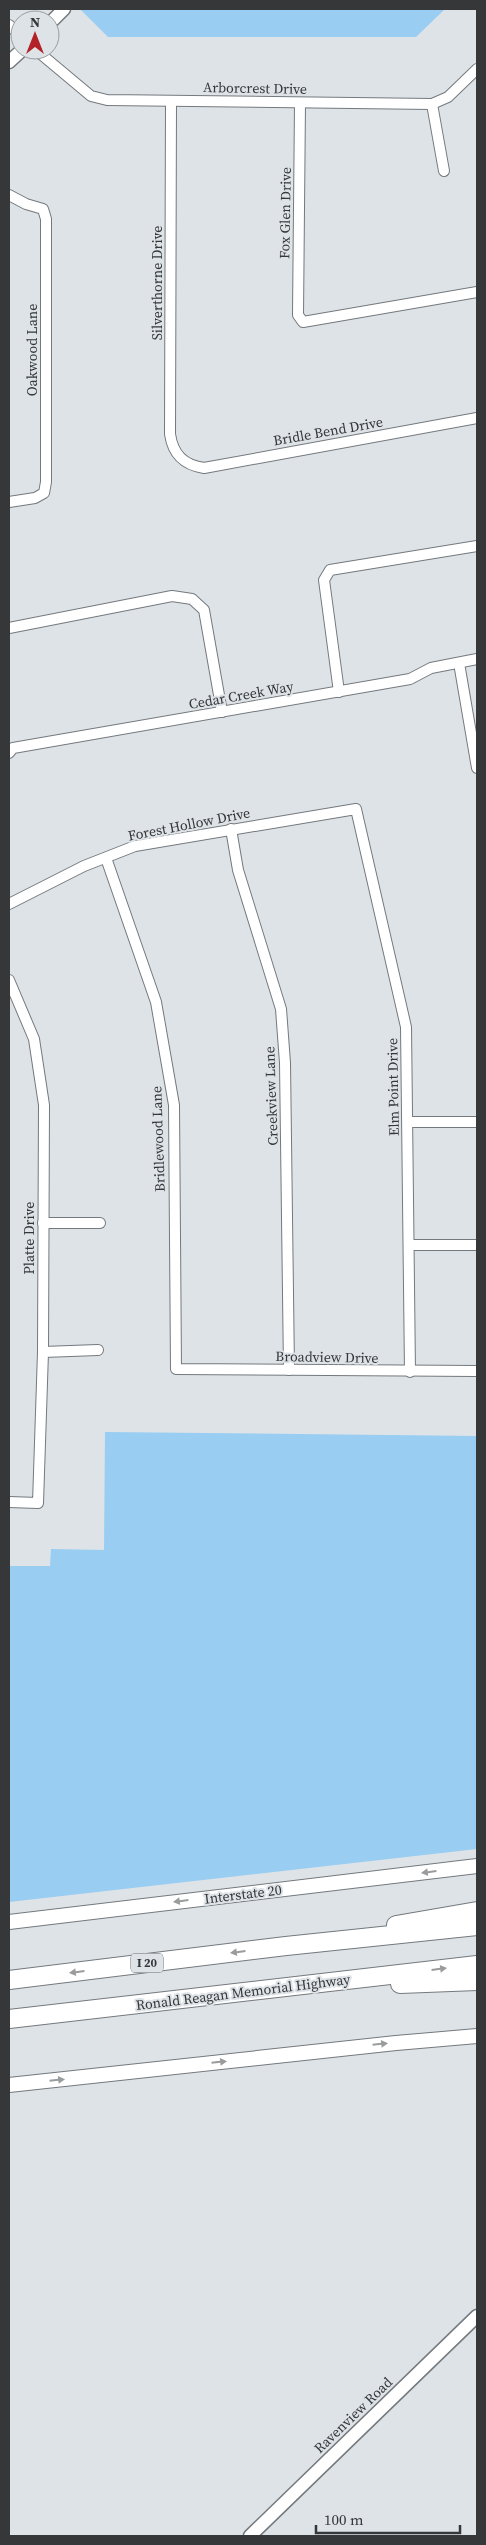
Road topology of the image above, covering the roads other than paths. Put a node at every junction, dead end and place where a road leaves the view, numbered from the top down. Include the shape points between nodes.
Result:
1 (48, 60) edge
2 (477, 69) edge
3 (171, 101) junction
4 (300, 103) junction
5 (432, 104) junction
6 (444, 171) dead end
7 (9, 195) edge
8 (477, 292) edge
9 (477, 418) edge
10 (184, 462) joint
11 (9, 502) edge
12 (477, 546) edge
13 (9, 628) edge
14 (477, 660) edge
15 (459, 663) junction
16 (339, 692) junction
17 (222, 712) junction
18 (9, 753) edge
19 (477, 768) edge
20 (356, 808) joint
21 (231, 829) junction
22 (106, 858) junction
23 (9, 904) edge
24 (9, 980) edge
25 (408, 1122) junction
26 (477, 1122) edge
27 (43, 1223) junction
28 (100, 1223) dead end
29 (409, 1245) junction
30 (477, 1245) edge
31 (98, 1350) dead end
32 (43, 1352) junction
33 (176, 1369) joint
34 (289, 1370) junction
35 (410, 1372) junction
36 (477, 1372) edge
37 (9, 1502) edge
38 (477, 1866) edge
39 (477, 1911) edge
40 (9, 1922) edge
41 (477, 1926) edge
42 (286, 1946) junction
43 (477, 1965) edge
44 (9, 1980) edge
45 (477, 1981) edge
46 (252, 1991) junction
47 (9, 2019) edge
48 (477, 2036) edge
49 (9, 2085) edge
50 (477, 2316) edge
51 (250, 2536) edge

1 - 3 street, Arborcrest Drive via 91,96 107,100
2 - 5 street via 448,97
3 - 4 street, Arborcrest Drive
3 - 10 street, Silverthorne Drive via 170,434 174,450
4 - 5 street, Arborcrest Drive
4 - 8 street, Fox Glen Drive via 298,315 303,322
5 - 6 street
7 - 11 street, Oakwood Lane via 43,209 46,219 46,482 44,493 35,498
9 - 10 street, Bridle Bend Drive via 204,468
12 - 16 street via 330,570 324,580
13 - 17 street via 172,596 192,599 204,610
14 - 15 street, Cedar Creek Way
15 - 16 street, Cedar Creek Way via 432,668 410,679
15 - 19 street
16 - 17 street, Cedar Creek Way
17 - 18 street, Cedar Creek Way via 13,748
20 - 21 street, Forest Hollow Drive
20 - 25 street, Elm Point Drive via 406,1027
21 - 22 street, Forest Hollow Drive via 135,846
21 - 34 street, Creekview Lane via 238,870 281,1008 285,1063
22 - 23 street, Forest Hollow Drive
22 - 33 street, Bridlewood Lane via 156,1002 172,1096
24 - 27 street, Platte Drive via 34,1039 42,1084
25 - 26 street
25 - 29 street, Elm Point Drive
27 - 28 street
27 - 32 street, Platte Drive
29 - 30 street
29 - 35 street, Elm Point Drive
31 - 32 street
32 - 37 street, Platte Drive via 38,1503
33 - 34 street, Broadview Drive
34 - 35 street, Broadview Drive
35 - 36 street, Broadview Drive
38 -> 40 main road, Interstate 20
39 - 42 highway
41 - 42 highway, I 20
42 -> 44 highway, I 20
46 -> 43 highway, Ronald Reagan Memorial Highway
45 - 46 highway
46 - 47 highway, Ronald Reagan Memorial Highway
49 -> 48 main road
50 - 51 street, Ravenview Road

